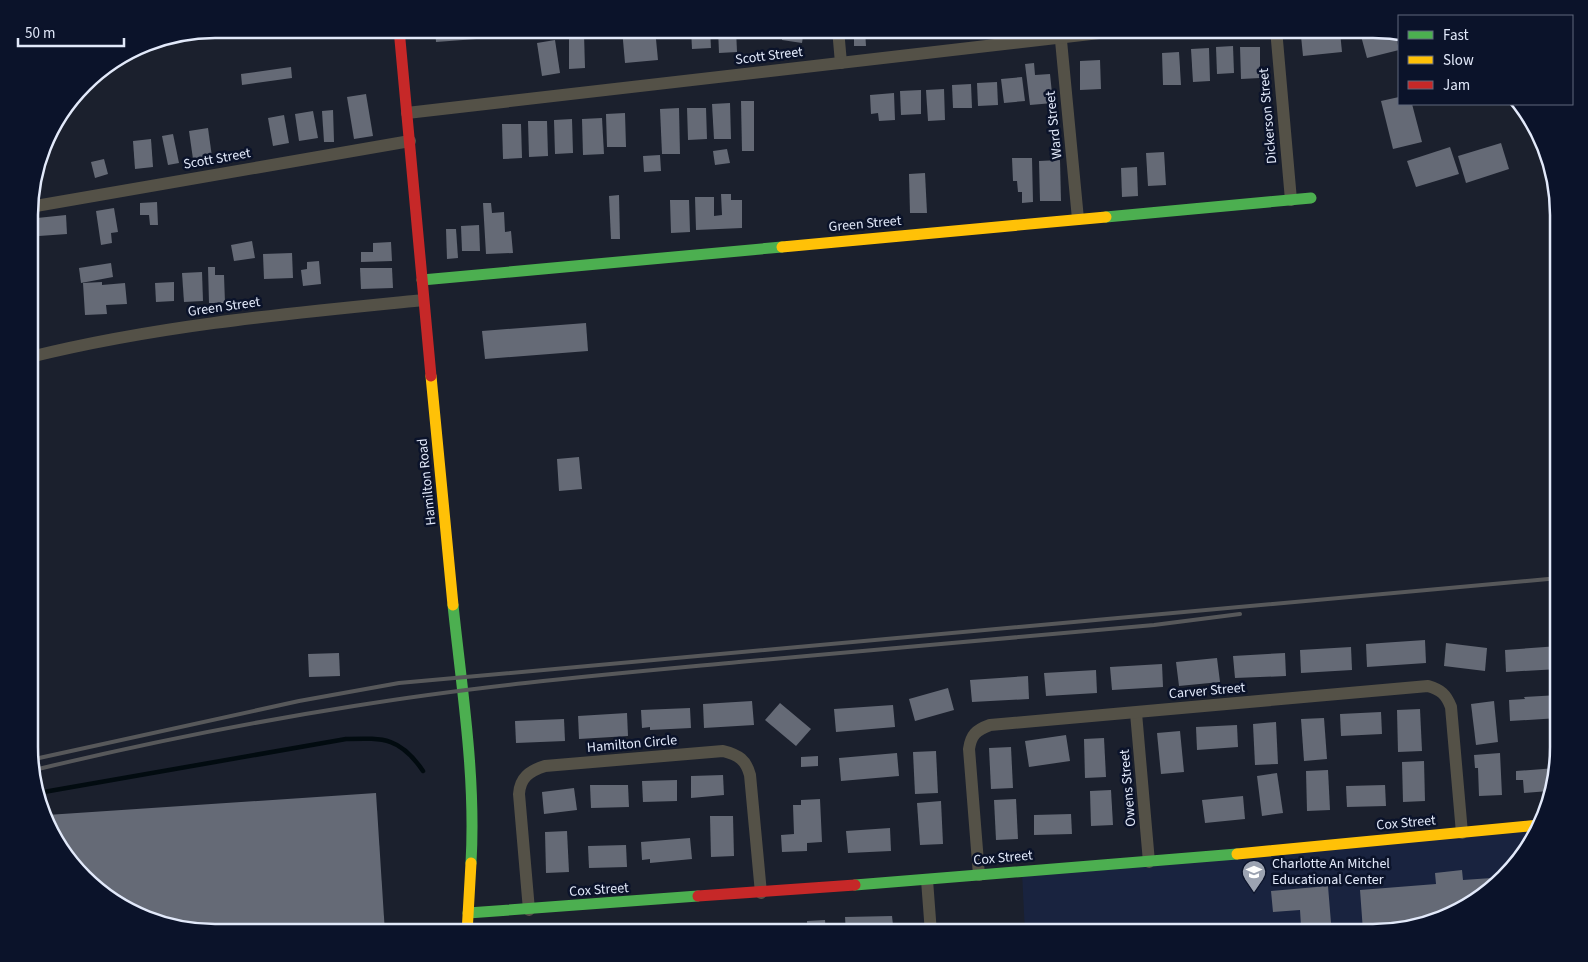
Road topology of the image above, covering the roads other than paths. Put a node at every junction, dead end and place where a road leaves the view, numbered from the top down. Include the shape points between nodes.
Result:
1 (400, 38) edge
2 (839, 38) edge
3 (1024, 38) edge
4 (1060, 38) edge
5 (1277, 38) edge
6 (841, 63) junction
7 (407, 113) junction
8 (410, 141) junction
9 (1312, 198) dead end
10 (1291, 200) junction
11 (38, 206) edge
12 (1078, 219) junction
13 (422, 280) junction
14 (423, 300) junction
15 (38, 355) edge
16 (1136, 713) junction
17 (1532, 826) edge
18 (1462, 833) junction
19 (1149, 862) junction
20 (979, 875) junction
21 (927, 880) junction
22 (761, 893) junction
23 (529, 910) junction
24 (468, 914) junction
25 (467, 925) edge
26 (930, 925) edge

1 - 7 street, Hamilton Road
2 - 6 street
3 - 6 street, Scott Street
4 - 12 street, Ward Street
5 - 10 street, Dickerson Street
6 - 7 street, Scott Street
7 - 8 street, Hamilton Road
8 - 11 street, Scott Street
8 - 13 street, Hamilton Road
9 - 10 street, Green Street
10 - 12 street, Green Street
12 - 13 street, Green Street
13 - 14 street, Hamilton Road
14 - 15 street, Green Street via 239,320
14 - 24 street, Hamilton Road via 472,791
16 - 18 street, Carver Street via 1428,686 1439,689 1447,696 1451,707
16 - 19 street, Owens Street
16 - 20 street, Carver Street via 990,725 975,732 969,749
17 - 18 street, Cox Street
18 - 19 street, Cox Street
19 - 20 street, Cox Street
20 - 21 street, Cox Street
21 - 22 street, Cox Street
21 - 26 street
22 - 23 street, Cox Street
22 - 23 street, Hamilton Circle via 750,775 744,760 723,751 545,766 526,775 520,784 519,794
23 - 24 street, Cox Street
24 - 25 street, Hamilton Road

